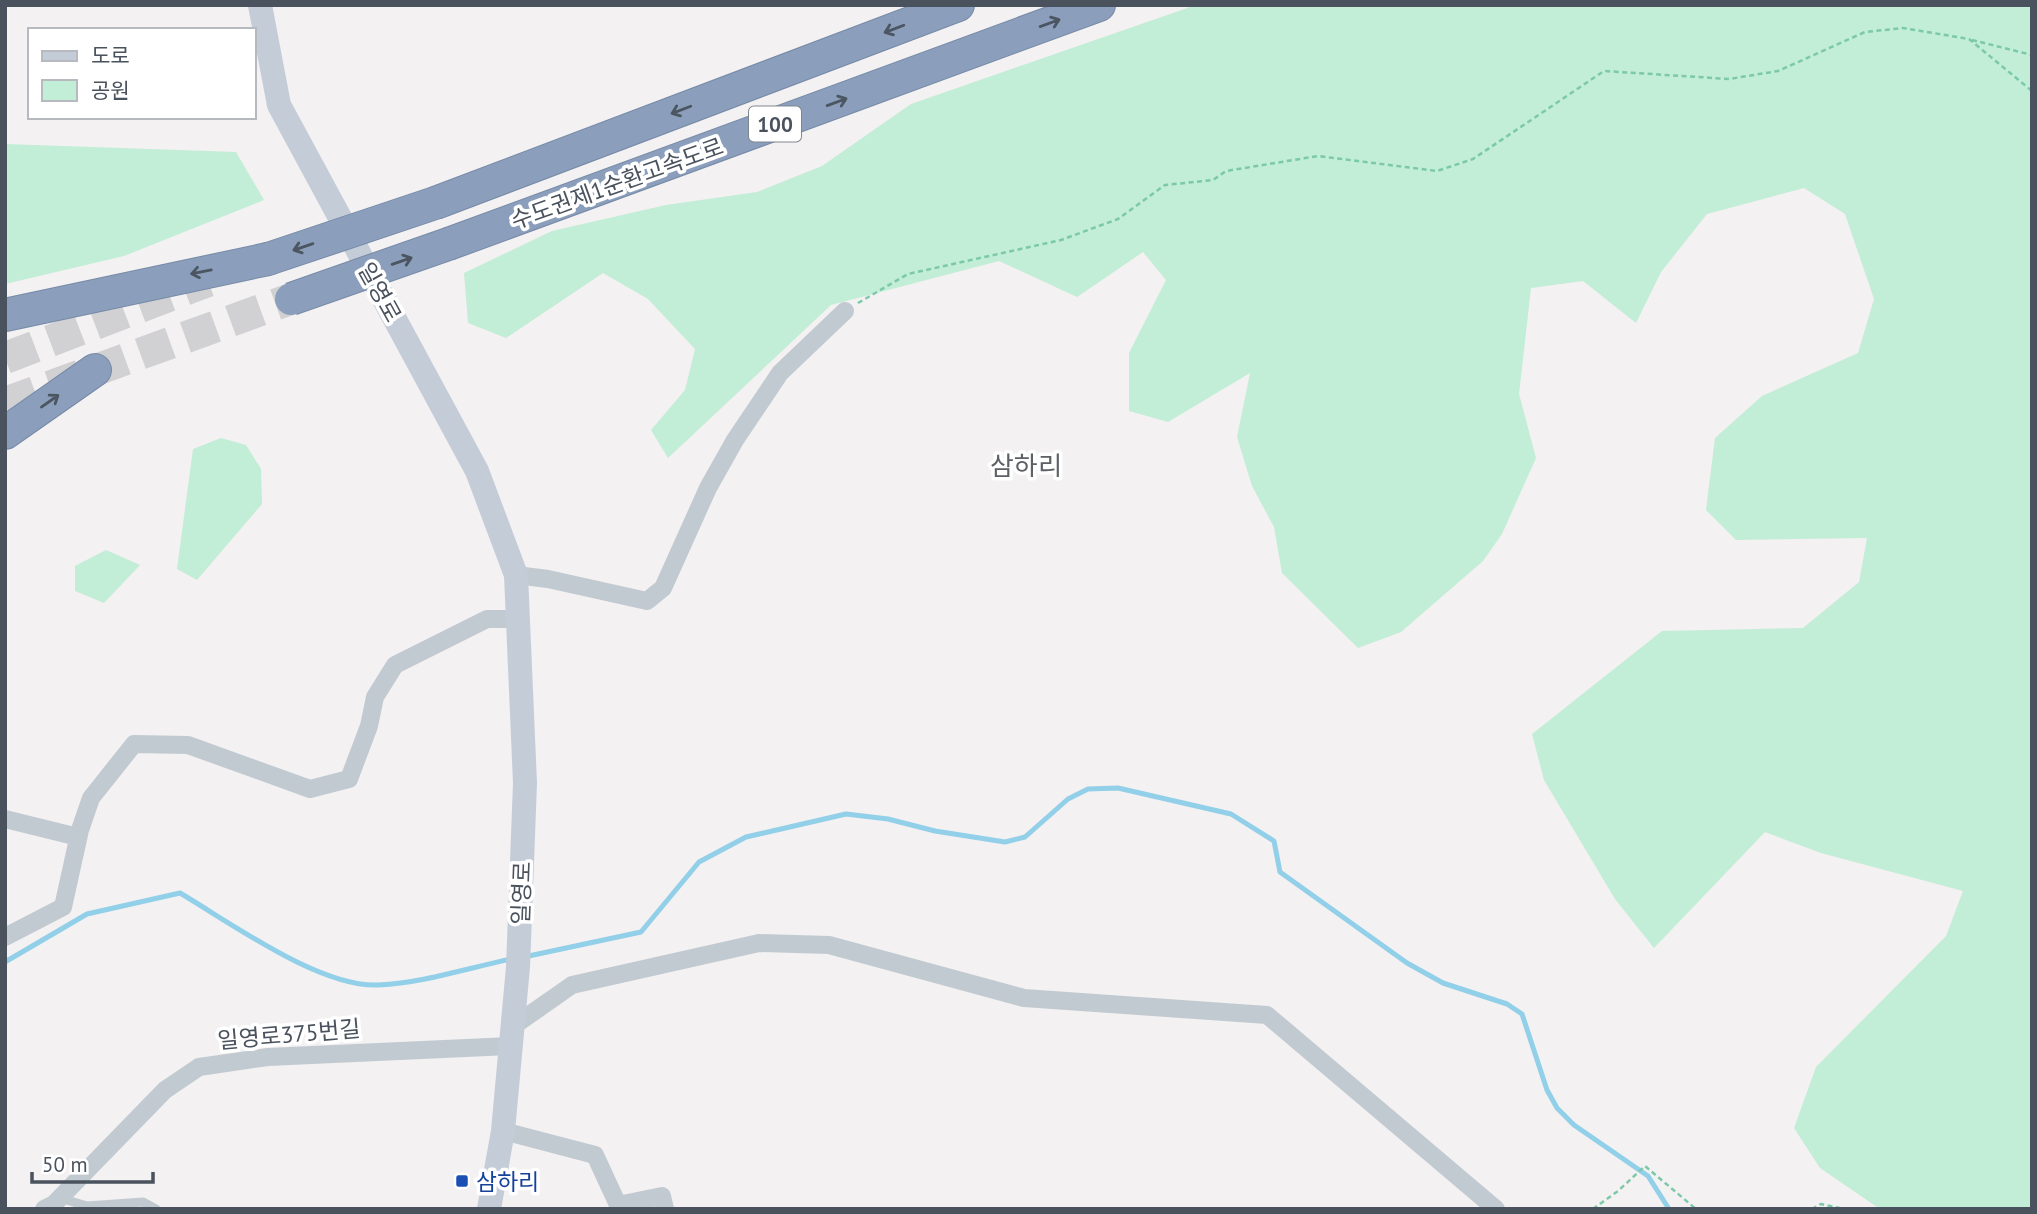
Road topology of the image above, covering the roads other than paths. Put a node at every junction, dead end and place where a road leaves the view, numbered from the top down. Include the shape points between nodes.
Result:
1 (260, 5) edge
2 (958, 5) edge
3 (1099, 5) edge
4 (291, 299) tunnel mouth
5 (845, 311) road end
6 (5, 315) edge
7 (95, 370) dead end
8 (5, 433) edge
9 (516, 575) junction
10 (517, 619) junction
11 (5, 819) edge
12 (78, 838) junction
13 (5, 937) edge
14 (512, 1036) junction
15 (503, 1131) junction
16 (60, 1198) junction
17 (44, 1209) edge
18 (156, 1209) edge
19 (489, 1209) edge
20 (665, 1209) edge
21 (1496, 1209) edge

1 - 9 main road, 일영로 via 279,105 477,471
2 -> 6 highway, 수도권제1순환고속도로 / 100, bridge via 438,202 268,259
4 -> 3 highway, 수도권제1순환고속도로 / 100, bridge
5 - 9 street via 780,373 708,488 663,588 647,601
8 -> 7 highway
9 - 10 main road, 일영로
10 - 12 street via 487,619 395,665 375,697 349,779 310,789 188,745 134,744 91,798
10 - 14 main road, 일영로 via 525,783
11 - 12 street
12 - 13 street via 63,907
14 - 15 main road, 일영로
14 - 16 street, 일영로375번길 via 199,1067 165,1090
14 - 21 street via 572,985 759,943 829,945 1024,998 1267,1015
15 - 19 main road, 일영로
15 - 20 street via 595,1155 618,1205 662,1196
16 - 17 street, 일영로375번길
16 - 18 lane via 87,1206 144,1202

